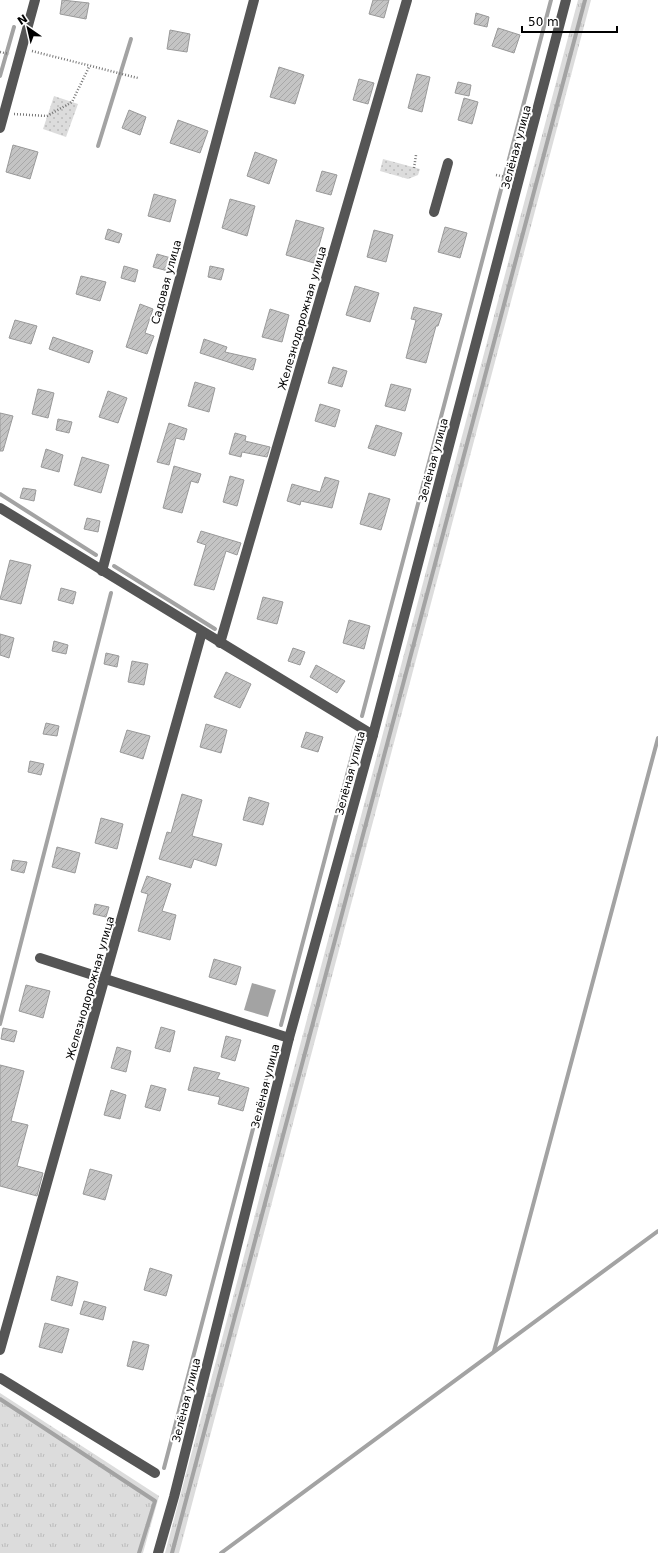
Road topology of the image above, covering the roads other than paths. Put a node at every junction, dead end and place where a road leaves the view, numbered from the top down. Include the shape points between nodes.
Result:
1 (35, 0) edge
2 (254, 0) edge
3 (407, 0) edge
4 (566, 0) edge
5 (0, 128) edge
6 (448, 163) dead end
7 (434, 212) dead end
8 (0, 508) edge
9 (102, 571) junction
10 (202, 632) junction
11 (220, 643) junction
12 (373, 735) junction
13 (40, 958) dead end
14 (105, 979) junction
15 (289, 1038) junction
16 (0, 1350) edge
17 (0, 1378) edge
18 (155, 1473) dead end
19 (158, 1553) edge

1 - 5 street
2 - 9 street, Садовая улица
3 - 11 street, Железнодорожная улица
4 - 12 street, Зелёная улица
6 - 7 street
8 - 9 street
9 - 10 street
10 - 11 street
10 - 14 street, Железнодорожная улица
11 - 12 street
12 - 15 street, Зелёная улица
13 - 14 street
14 - 15 street
14 - 16 street, Железнодорожная улица
15 - 19 street, Зелёная улица
17 - 18 street

